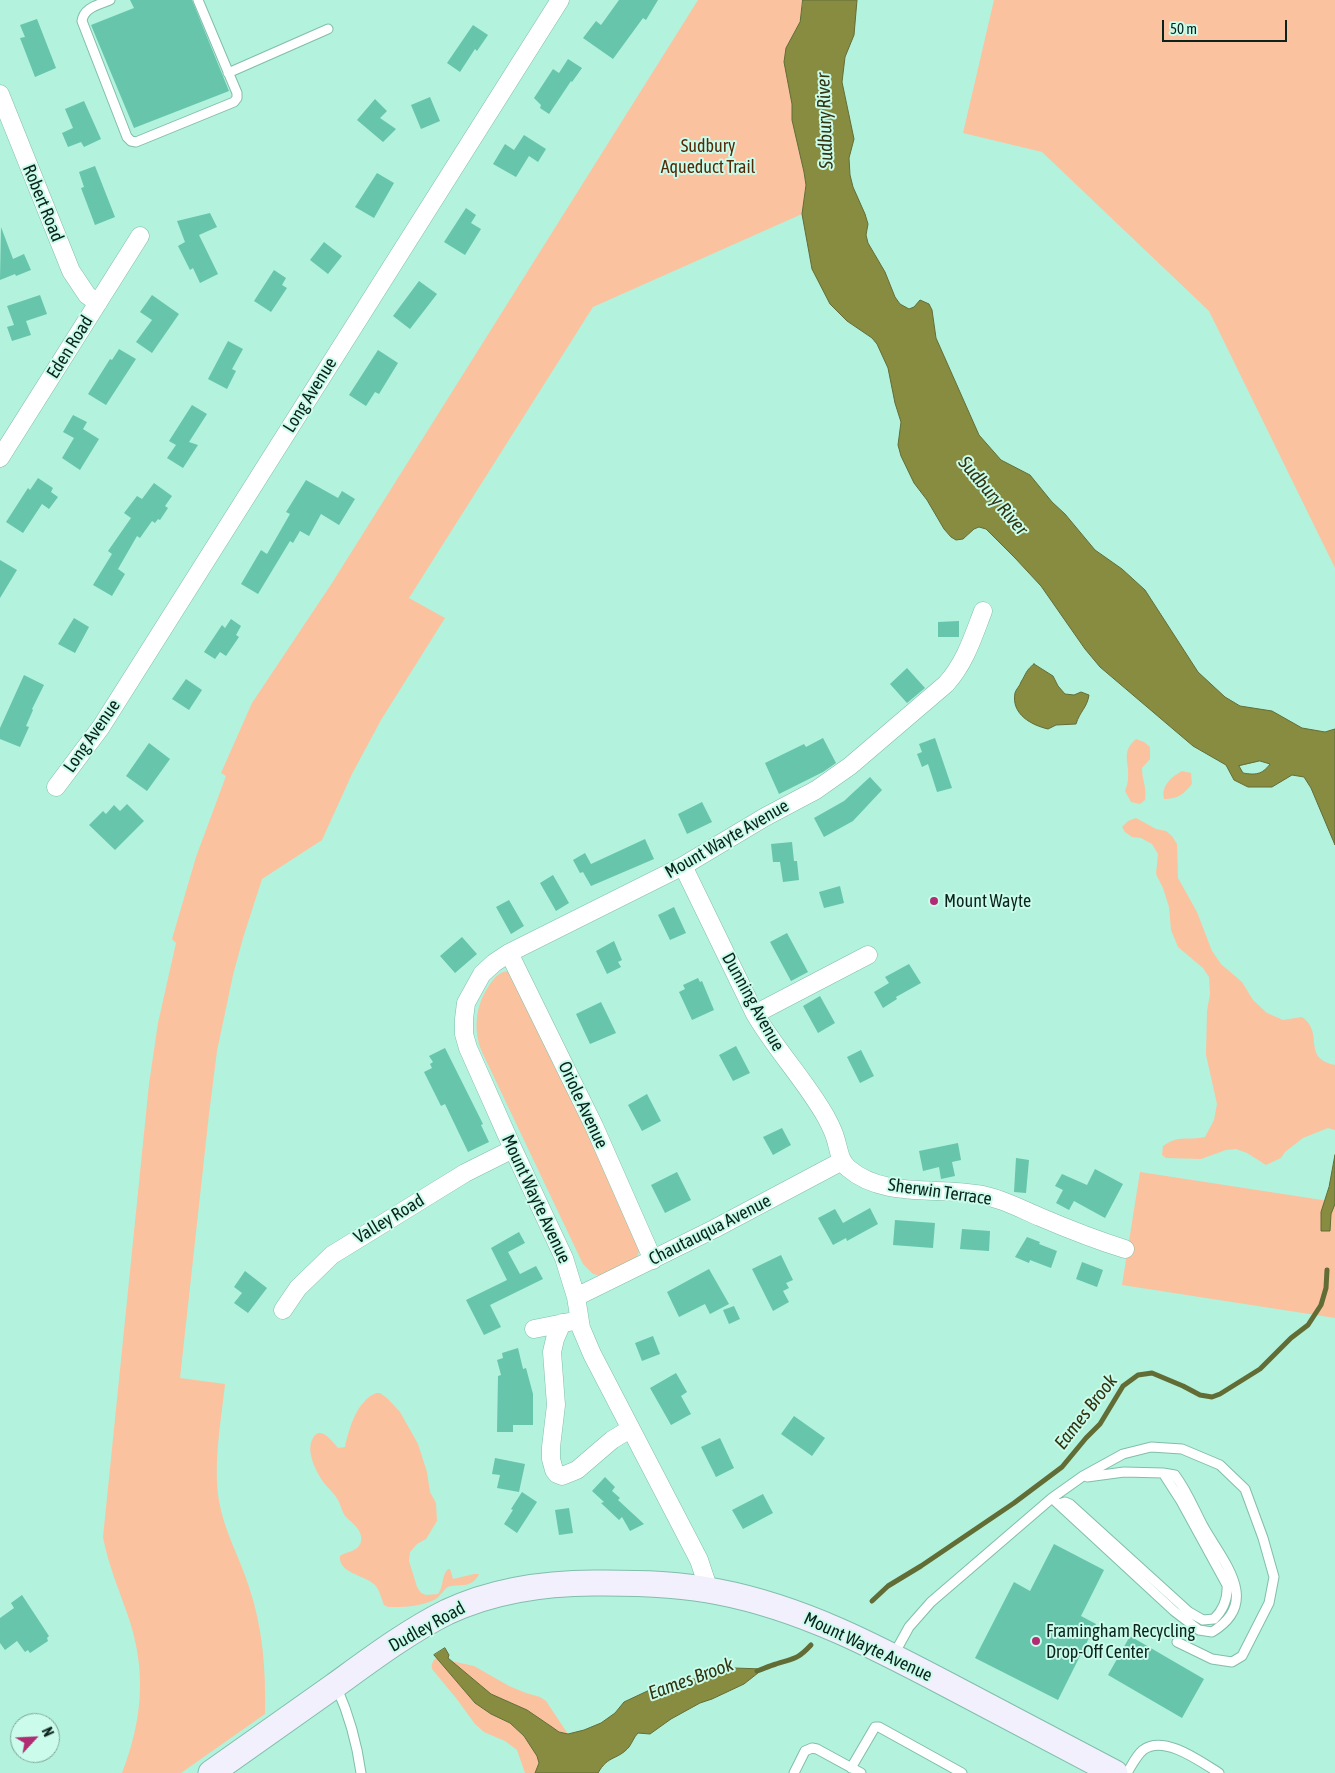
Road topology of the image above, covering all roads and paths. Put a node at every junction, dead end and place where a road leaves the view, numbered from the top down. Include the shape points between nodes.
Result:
1 (108, 0) edge
2 (198, 0) edge
3 (560, 0) edge
4 (328, 29) dead end
5 (228, 74) junction
6 (0, 94) edge
7 (140, 236) dead end
8 (98, 303) junction
9 (0, 458) edge
10 (983, 611) dead end
11 (56, 787) dead end
12 (683, 866) junction
13 (509, 953) junction
14 (868, 956) dead end
15 (755, 1014) junction
16 (512, 1149) junction
17 (842, 1161) junction
18 (1125, 1249) dead end
19 (653, 1260) junction
20 (576, 1297) junction
21 (283, 1310) dead end
22 (579, 1320) junction
23 (562, 1323) junction
24 (534, 1329) dead end
25 (630, 1429) junction
26 (1082, 1477) junction
27 (1056, 1501) junction
28 (709, 1590) junction
29 (1177, 1642) dead end
30 (893, 1656) junction
31 (336, 1685) junction
32 (851, 1768) junction
33 (211, 1773) edge
34 (361, 1773) edge
35 (794, 1773) edge
36 (861, 1773) edge
37 (962, 1773) edge
38 (1115, 1773) edge
39 (1127, 1773) edge
40 (1219, 1773) edge

1 - 5 lane via 87,10 82,20 131,141 136,142 234,102 237,93
2 - 5 lane
3 - 11 street, Long Avenue via 106,718
4 - 5 lane
6 - 8 street, Robert Road via 68,266 83,290
7 - 8 street, Eden Road
8 - 9 street, Eden Road
10 - 12 street, Mount Wayte Avenue via 956,674 850,766 816,790
12 - 13 street, Mount Wayte Avenue
12 - 15 street, Dunning Avenue
13 - 16 street, Mount Wayte Avenue via 482,974 466,1003 464,1034 470,1055
13 - 19 street, Oriole Avenue via 594,1126
14 - 15 street
15 - 17 street, Dunning Avenue via 825,1115
16 - 20 street, Mount Wayte Avenue via 564,1258
16 - 21 street, Valley Road via 465,1173 332,1255 298,1288
17 - 18 street, Sherwin Terrace via 849,1169 872,1182 914,1190 991,1197
17 - 19 street, Chautauqua Avenue
19 - 20 street, Chautauqua Avenue
20 - 22 street, Mount Wayte Avenue
22 - 23 street
22 - 25 street, Mount Wayte Avenue via 592,1354
23 - 24 street
23 - 25 street via 552,1352 556,1405 551,1448 554,1470 562,1476 573,1472
25 - 28 street, Mount Wayte Avenue via 699,1560
26 - 27 lane
26 - 27 lane via 1124,1472 1175,1475 1236,1582 1237,1601 1224,1626 1212,1632 1199,1630 1174,1611
26 - 29 lane via 1123,1454 1151,1446 1182,1449 1220,1466 1245,1489 1274,1577 1269,1603 1242,1656 1232,1662 1212,1659
27 - 30 lane via 931,1602 914,1620
28 - 30 street, Mount Wayte Avenue via 811,1618
28 - 31 street, Dudley Road via 588,1582 543,1585 503,1593 437,1618
30 - 38 street, Mount Wayte Avenue via 1090,1764
31 - 33 street, Dudley Road
31 - 34 lane via 353,1733
32 - 35 lane via 812,1748 805,1751
32 - 36 lane
32 - 37 lane via 875,1727
39 - 40 lane via 1145,1749 1161,1745 1179,1749

